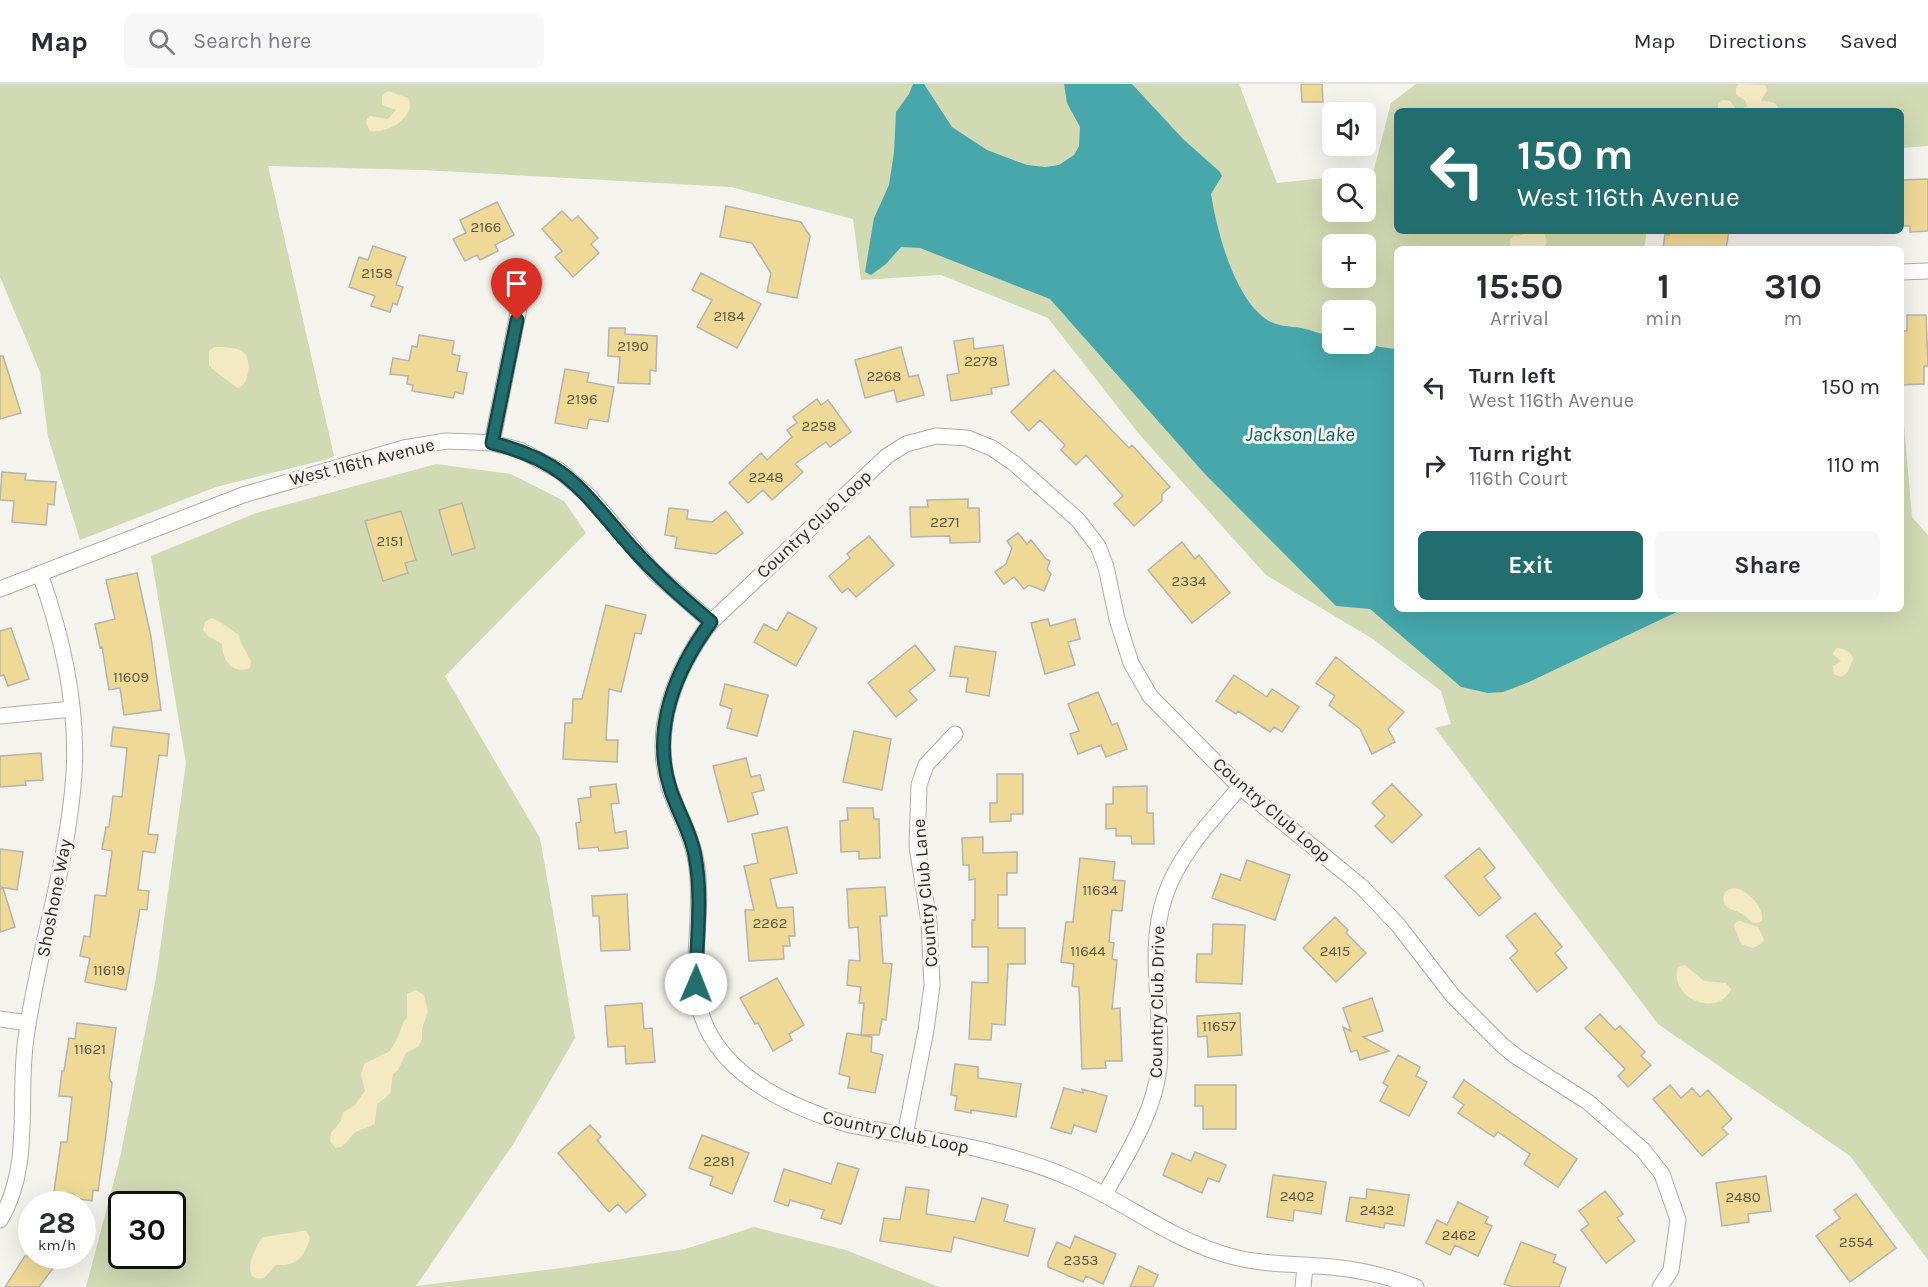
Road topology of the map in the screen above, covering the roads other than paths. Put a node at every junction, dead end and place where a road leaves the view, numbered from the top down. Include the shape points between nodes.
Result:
1 (1928, 271) edge
2 (1904, 272) edge
3 (521, 298) dead end
4 (492, 443) junction
5 (40, 574) junction
6 (0, 589) edge
7 (711, 622) junction
8 (72, 709) junction
9 (0, 716) edge
10 (955, 734) dead end
11 (1240, 787) junction
12 (0, 1019) edge
13 (28, 1023) junction
14 (905, 1135) junction
15 (1105, 1194) junction
16 (0, 1220) edge
17 (1305, 1266) junction
18 (1303, 1287) edge
19 (1416, 1287) edge
20 (1659, 1287) edge

1 - 2 street
3 - 4 street
4 - 5 street, West 116th Avenue via 430,443 334,467 243,495
4 - 7 street, West 116th Avenue via 541,460 577,485 654,572
5 - 6 street, West 116th Avenue
5 - 8 street, Shoshone Way via 67,670
7 - 11 street, Country Club Loop via 896,449 936,436 981,442 1015,464 1056,500 1098,546 1117,619 1144,686
7 - 14 street, Country Club Loop via 674,685 663,743 666,773 690,836 697,868 696,984 707,1030 727,1058 765,1090 826,1118
8 - 9 street
8 - 13 street, Shoshone Way via 72,798
10 - 14 street, Country Club Lane via 926,765 920,785 917,846 929,922 932,985
11 - 15 street, Country Club Drive via 1193,844 1166,894 1156,944 1160,1048 1155,1088 1143,1123
11 - 20 street, Country Club Loop via 1362,887 1398,925 1453,996 1503,1046 1588,1102 1643,1150 1662,1174 1678,1220 1671,1270
12 - 13 street
13 - 16 street, Shoshone Way via 21,1162 14,1193
14 - 15 street, Country Club Loop via 1026,1160
15 - 17 street, Country Club Loop via 1164,1230 1220,1254 1261,1263
17 - 18 street
17 - 19 street, Country Club Loop via 1365,1271

